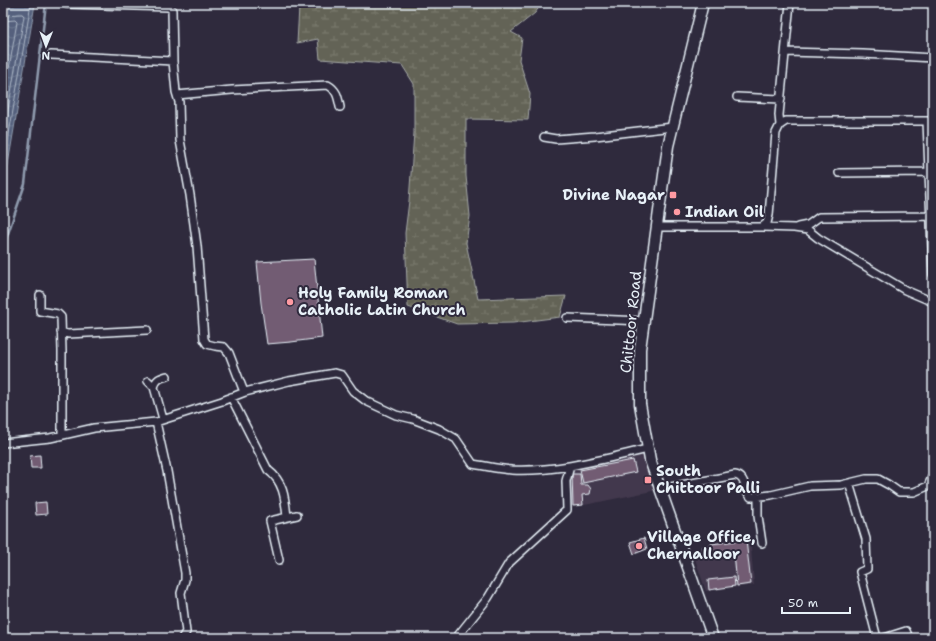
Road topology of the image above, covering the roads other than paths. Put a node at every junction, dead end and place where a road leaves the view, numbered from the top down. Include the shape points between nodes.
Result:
1 (703, 3) edge
2 (790, 3) edge
3 (67, 4) dead end
4 (786, 52) junction
5 (51, 55) dead end
6 (933, 58) edge
7 (173, 61) junction
8 (177, 96) junction
9 (737, 98) dead end
10 (781, 99) junction
11 (340, 107) dead end
12 (930, 121) edge
13 (780, 125) junction
14 (673, 127) junction
15 (544, 137) dead end
16 (839, 173) dead end
17 (930, 176) edge
18 (932, 216) edge
19 (657, 227) junction
20 (762, 227) junction
21 (794, 228) junction
22 (933, 274) edge
23 (40, 296) dead end
24 (933, 302) edge
25 (567, 318) dead end
26 (644, 321) junction
27 (147, 330) dead end
28 (62, 332) junction
29 (167, 376) dead end
30 (148, 380) dead end
31 (154, 387) junction
32 (244, 392) junction
33 (231, 397) junction
34 (159, 420) junction
35 (62, 435) junction
36 (3, 443) edge
37 (648, 449) junction
38 (570, 466) junction
39 (933, 475) edge
40 (849, 483) junction
41 (660, 489) junction
42 (758, 496) junction
43 (762, 542) dead end
44 (279, 560) dead end
45 (182, 638) edge
46 (456, 638) edge
47 (713, 638) edge
48 (878, 638) edge
49 (884, 638) edge
50 (908, 638) edge

1 - 14 main road, Chittoor Road
2 - 4 street
3 - 7 street via 168,7 173,13
4 - 6 street
4 - 10 street
5 - 7 street
7 - 8 street
8 - 11 street via 328,85 334,88 338,95
8 - 32 street via 180,140 200,270 204,339 207,344 224,347 229,353
9 - 10 street
10 - 13 street
12 - 13 street via 786,121
12 - 17 street
13 - 20 street via 776,133 769,215 767,223
14 - 15 street via 594,136
14 - 19 main road, Chittoor Road
16 - 17 street
17 - 18 street
18 - 21 street via 819,217 808,225
18 - 22 street
19 - 20 street
19 - 26 main road, Chittoor Road
20 - 21 street
21 - 24 street via 808,230 905,290
23 - 28 street via 40,311 58,314 61,317
25 - 26 street
26 - 37 main road, Chittoor Road via 640,349 640,404
27 - 28 street via 68,334
28 - 35 street
29 - 31 street via 158,379
30 - 31 street
31 - 34 street
32 - 33 street
32 - 38 street via 335,373 342,375 353,391 366,401 396,415 440,429 456,439 473,464 512,470
33 - 34 street
33 - 44 street via 268,470 274,474 283,489 287,517 298,515 270,521
34 - 35 street via 94,428
34 - 45 street via 185,572 181,593 186,632
35 - 36 street
37 - 38 street
37 - 41 main road, Chittoor Road
38 - 46 street via 566,481 567,510 509,563 488,598
39 - 40 street via 928,486 914,492 899,492 878,479
40 - 42 street via 810,486
40 - 48 street via 866,539 867,569 860,572
41 - 42 street via 735,475 741,476 748,495
41 - 47 main road, Chittoor Road
42 - 43 street
49 - 50 street via 906,631

